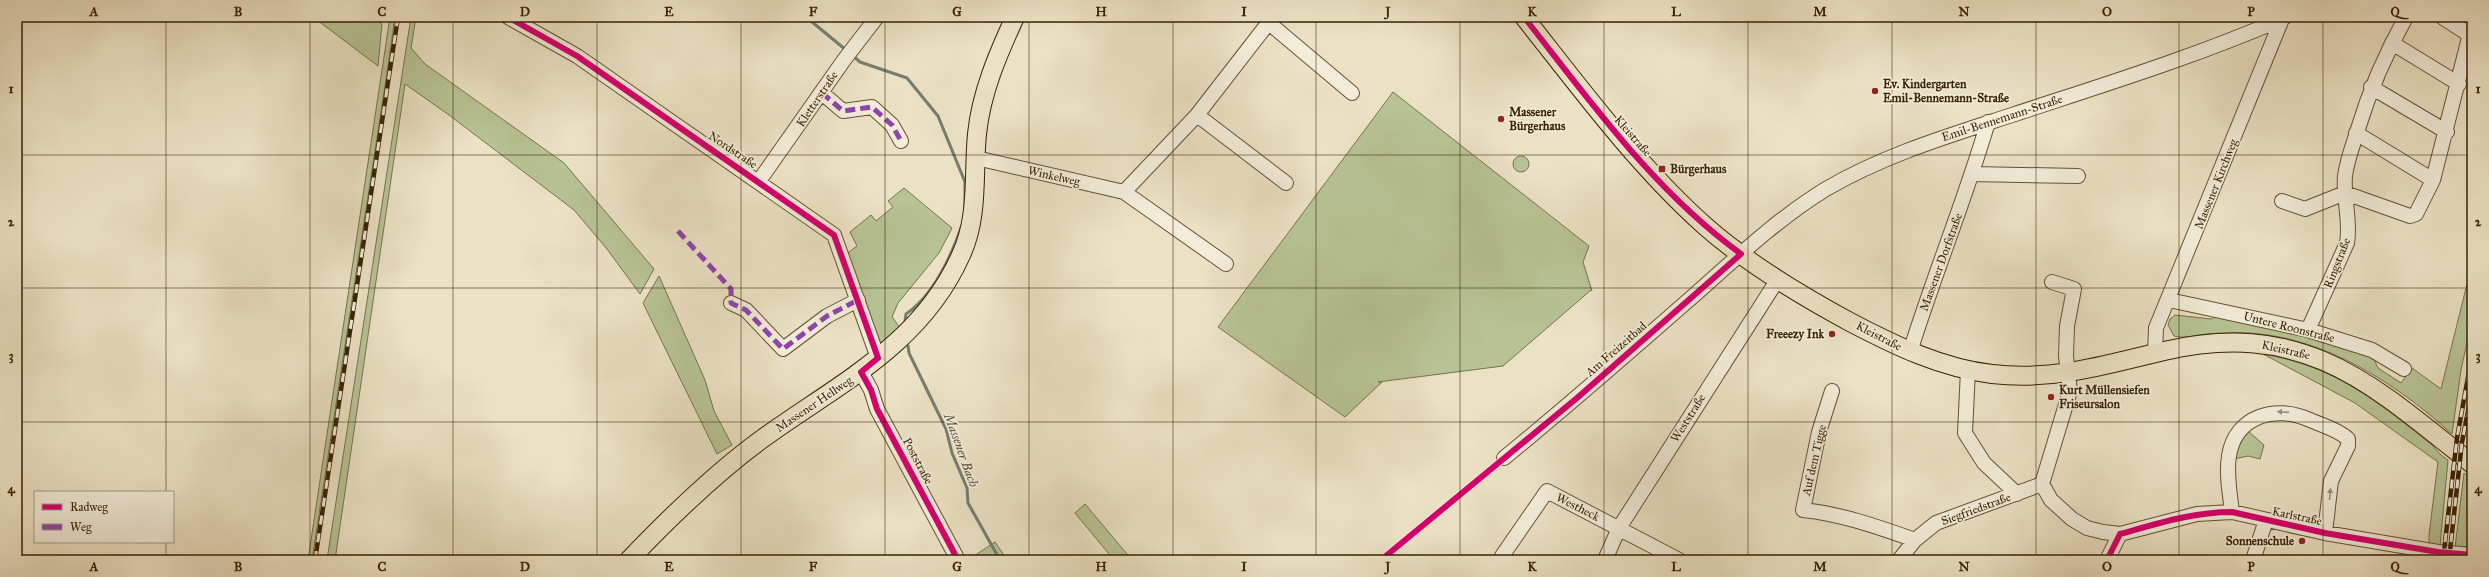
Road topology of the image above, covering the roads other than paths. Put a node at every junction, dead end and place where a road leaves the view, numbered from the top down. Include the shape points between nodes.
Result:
1 (508, 17) edge
2 (877, 17) edge
3 (1015, 17) edge
4 (1524, 17) edge
5 (2406, 17) edge
6 (2442, 17) edge
7 (2284, 18) edge
8 (1271, 20) edge
9 (2471, 30) edge
10 (2392, 43) junction
11 (2459, 84) junction
12 (2371, 87) junction
13 (822, 93) junction
14 (1352, 93) dead end
15 (1197, 115) junction
16 (1988, 122) junction
17 (2447, 132) junction
18 (2356, 133) junction
19 (901, 141) dead end
20 (985, 160) dead end
21 (1973, 174) junction
22 (2078, 176) dead end
23 (2433, 180) junction
24 (759, 182) junction
25 (1286, 183) dead end
26 (1124, 192) junction
27 (2346, 193) junction
28 (2282, 201) dead end
29 (1741, 254) junction
30 (1226, 264) dead end
31 (1778, 279) junction
32 (2052, 282) dead end
33 (858, 300) junction
34 (2168, 300) junction
35 (731, 303) dead end
36 (2308, 330) junction
37 (1910, 352) junction
38 (2155, 353) junction
39 (878, 358) junction
40 (2404, 369) dead end
41 (1968, 370) junction
42 (861, 372) junction
43 (2068, 373) junction
44 (1832, 391) dead end
45 (1504, 458) dead end
46 (2472, 464) edge
47 (2042, 484) junction
48 (2017, 494) junction
49 (2232, 512) junction
50 (2266, 520) junction
51 (1619, 528) junction
52 (2325, 533) junction
53 (2120, 534) junction
54 (1915, 540) junction
55 (2472, 555) edge
56 (1502, 556) dead end
57 (629, 560) edge
58 (958, 560) edge
59 (1605, 560) edge
60 (1679, 560) edge
61 (1899, 560) edge
62 (2107, 560) edge
63 (2253, 560) edge

1 - 24 street, Nordstraße via 577,56
2 - 13 street, Kletterstraße
3 - 39 main road, Massener Hellweg via 995,62 982,106 977,133 975,204 972,225 963,251 924,315
4 - 29 main road, Kleistraße via 1639,160 1704,226
5 - 10 street, Ringstraße
6 - 9 street
7 - 16 street, Emil-Bennemann-Straße via 2227,43
7 - 34 street, Massener Kirchweg
8 - 14 street
8 - 15 street
9 - 11 street
10 - 11 street
10 - 12 street, Ringstraße
11 - 17 street
12 - 17 street
12 - 18 street, Ringstraße
13 - 19 street via 843,111 872,108 892,125
13 - 24 street, Kletterstraße
15 - 25 street
15 - 26 street
16 - 21 street, Massener Dorfstraße
16 - 29 street, Emil-Bennemann-Straße via 1870,165 1825,190 1783,219
17 - 23 street
18 - 23 street
18 - 27 street, Ringstraße via 2347,162
20 - 26 street, Winkelweg
21 - 22 street
21 - 37 street, Massener Dorfstraße via 1929,292
23 - 27 street via 2419,211 2413,216
24 - 33 street, Nordstraße via 834,235
26 - 30 street, Winkelweg
27 - 28 street via 2305,209
27 - 36 street, Ringstraße via 2349,231 2347,243
29 - 31 main road, Kleistraße
29 - 45 street, Am Freizeitbad via 1577,398
31 - 37 main road, Kleistraße via 1835,314
31 - 51 street, Weststraße
32 - 43 street via 2074,289 2068,326
33 - 35 street via 826,316 783,349 746,310
33 - 39 street, Nordstraße
34 - 36 street, Untere Roonstraße
34 - 38 street, Massener Kirchweg via 2156,328
36 - 40 street, Untere Roonstraße via 2372,350
37 - 41 main road, Kleistraße
38 - 43 main road, Kleistraße via 2112,365
38 - 46 main road, Kleistraße via 2200,344 2243,343 2311,355 2383,392
39 - 42 main road, Massener Hellweg
41 - 43 main road, Kleistraße via 2011,375
41 - 48 street via 1965,433 1984,463
42 - 57 main road, Massener Hellweg via 734,461
42 - 58 street, Poststraße via 871,390 877,409
43 - 47 street via 2070,391
44 - 54 street, Auf dem Tigge via 1819,432 1802,510 1830,513
47 - 48 street, Siegfriedstraße
47 - 53 street, Karlstraße via 2051,500 2080,524
48 - 54 street, Siegfriedstraße via 1945,519
49 - 50 street, Karlstraße
52 -> 49 street, Karlstraße via 2331,481 2348,446 2348,439 2293,413 2264,414 2248,424 2236,437 2228,462
49 - 53 street, Karlstraße via 2197,514
50 - 52 street, Karlstraße
50 - 63 street, Karlstraße
51 - 56 street, Westheck via 1547,491
51 - 59 street, Weststraße
51 - 60 street, Westheck
52 - 55 street, Karlstraße via 2438,552
53 - 62 street
54 - 61 street, Siegfriedstraße

